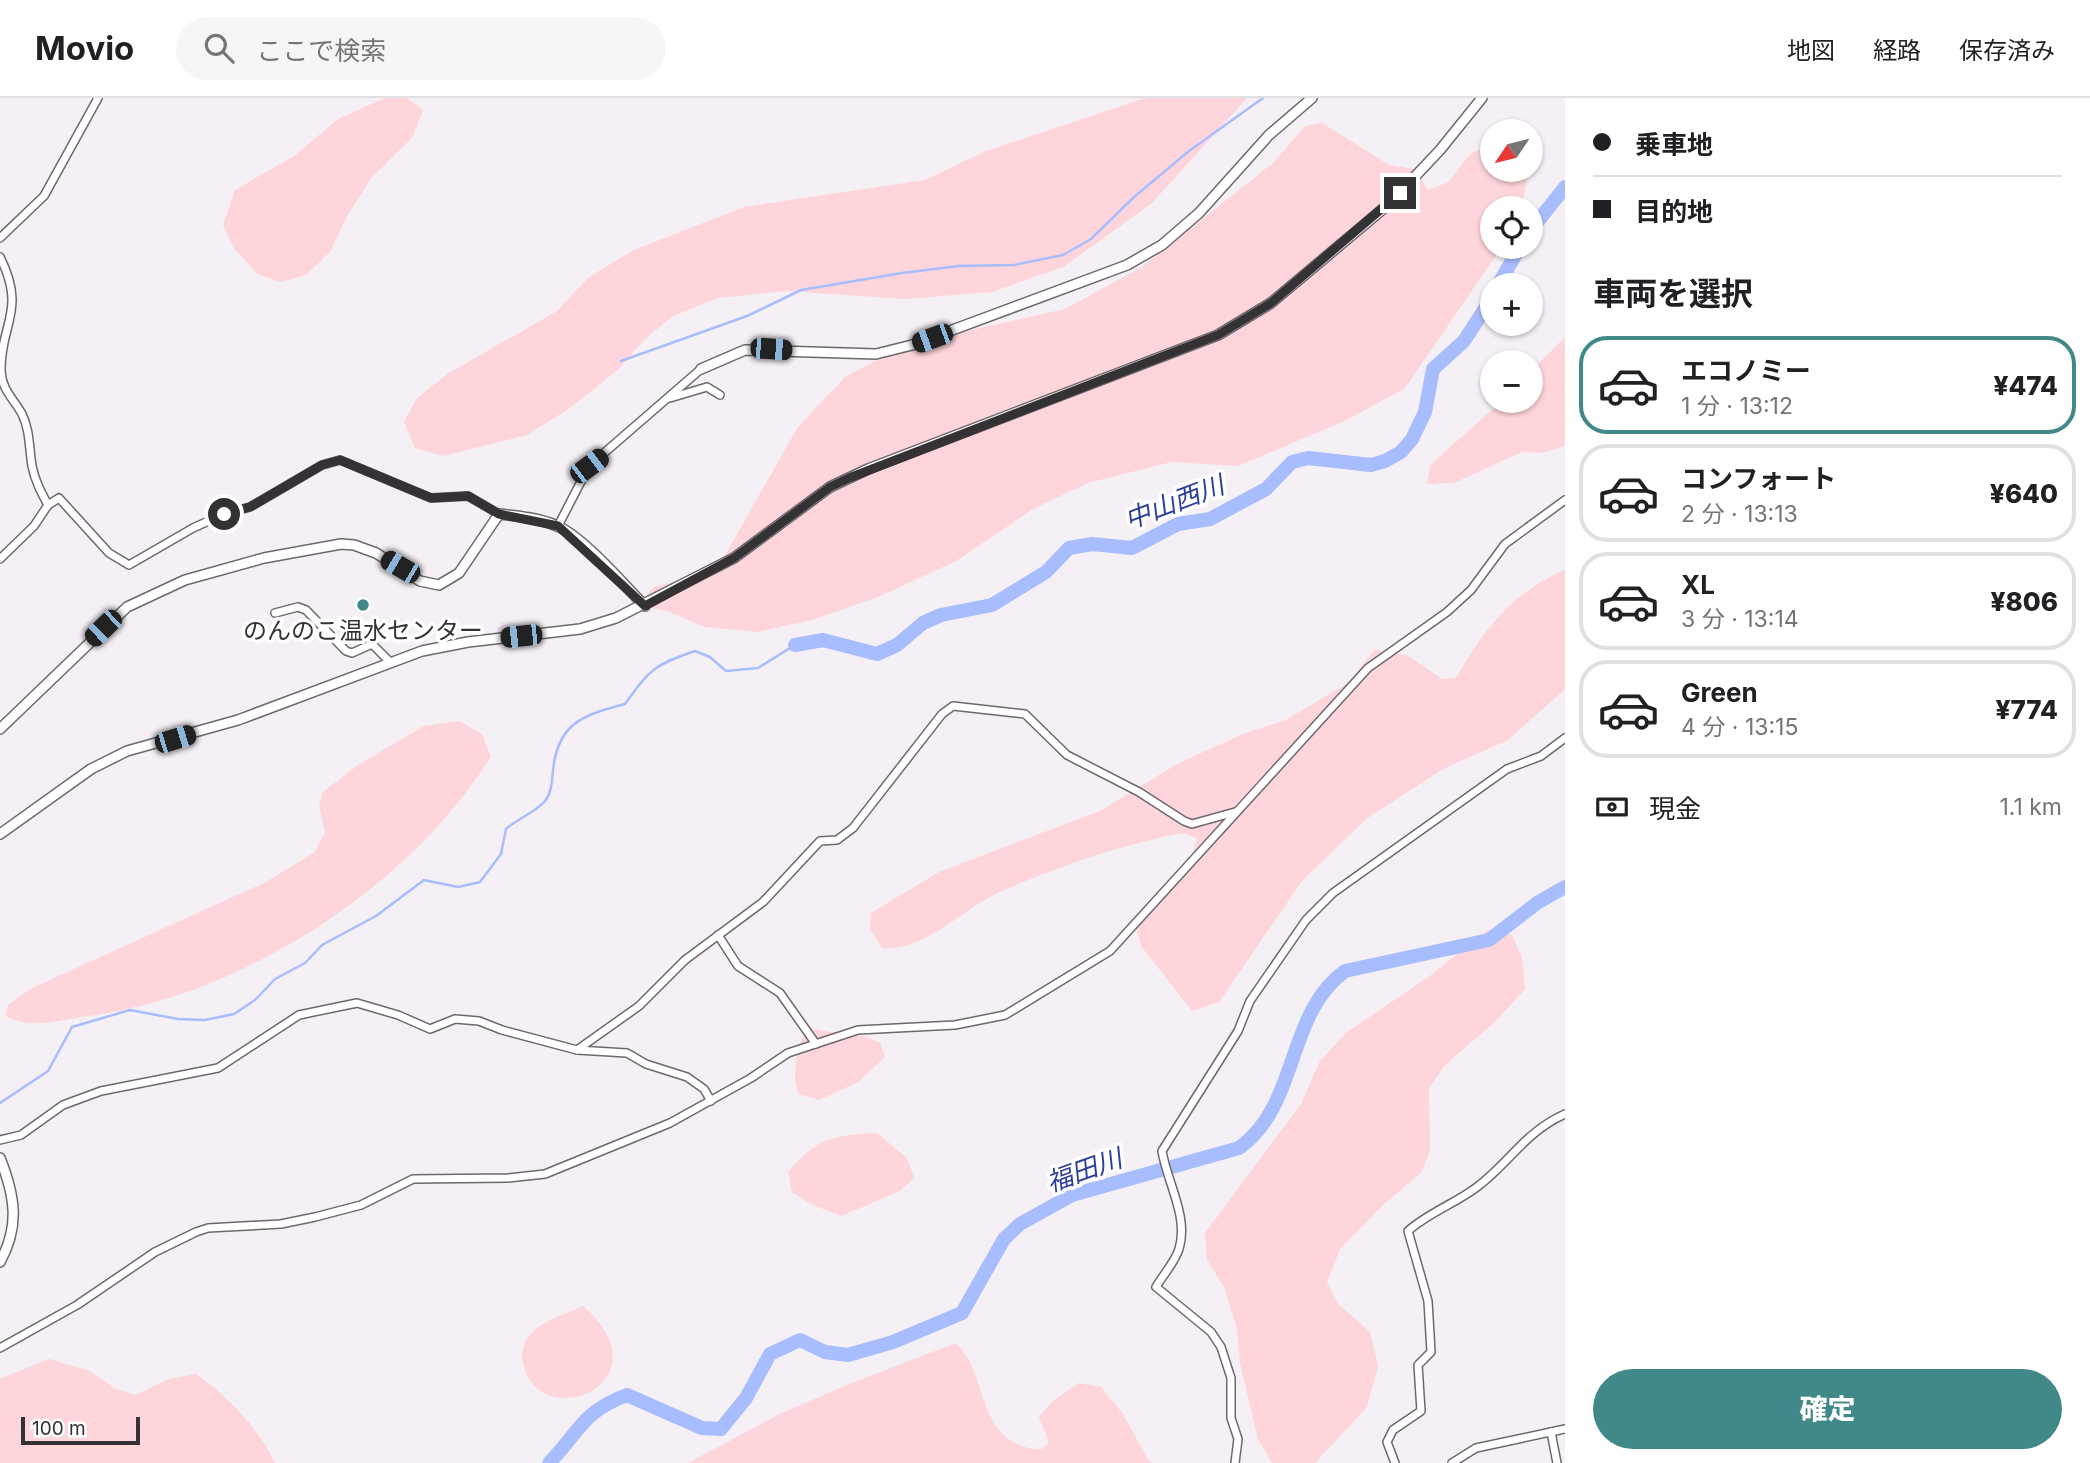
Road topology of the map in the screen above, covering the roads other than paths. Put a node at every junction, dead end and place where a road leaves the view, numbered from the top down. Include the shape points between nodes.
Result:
1 (98, 98) edge
2 (1312, 98) edge
3 (1482, 98) edge
4 (0, 239) edge
5 (0, 257) edge
6 (701, 369) joint
7 (720, 395) dead end
8 (666, 400) junction
9 (1565, 500) edge
10 (48, 505) junction
11 (499, 514) junction
12 (558, 526) junction
13 (0, 559) edge
14 (645, 606) junction
15 (275, 612) dead end
16 (390, 662) junction
17 (0, 729) edge
18 (1565, 738) edge
19 (1236, 812) junction
20 (0, 834) edge
21 (718, 935) junction
22 (816, 1044) junction
23 (577, 1050) junction
24 (711, 1101) junction
25 (1565, 1114) edge
26 (0, 1140) edge
27 (0, 1158) edge
28 (0, 1262) edge
29 (0, 1348) edge
30 (1565, 1429) edge
31 (1551, 1432) junction
32 (1236, 1463) edge
33 (1395, 1463) edge
34 (1451, 1463) edge
35 (1557, 1463) edge

1 - 4 street via 44,196
2 - 6 street via 1269,135 1199,213 1162,245 1127,265 912,345 876,354 746,350
3 - 14 street via 1390,203 1271,303 1240,323 1183,351 830,487 734,558
5 - 10 street via 13,296 1,370 5,390 22,415 37,486
6 - 8 street
7 - 8 street via 707,387
8 - 12 street via 589,466
9 - 19 street via 1505,544 1471,590 1447,612 1368,668
10 - 11 street via 60,498 109,553 129,565 193,528 250,507 322,465 340,460 431,498 468,496
10 - 13 street
11 - 12 street
11 - 17 street via 459,573 439,585 420,581 376,553 341,544 185,579 127,607
12 - 14 street
14 - 16 street via 580,628 448,645
15 - 16 street via 298,607 346,651 376,645
16 - 20 street via 238,720 107,760
18 - 32 street via 1541,756 1507,769 1333,893 1306,920 1250,1001 1238,1031 1162,1151 1181,1234 1179,1250 1156,1287 1211,1332 1221,1347 1231,1378
19 - 21 street via 1192,824 1067,755 1025,715 953,706 853,828 837,840 820,841 763,902
19 - 22 street via 1110,951 1005,1015 955,1025 858,1030
21 - 22 street via 738,966 780,993
21 - 23 street via 639,1006
22 - 24 street via 788,1053
23 - 24 street via 627,1053 687,1077 704,1089
23 - 26 street via 479,1021 455,1019 430,1029 357,1003 299,1015 218,1068 101,1091 63,1105 21,1135
24 - 29 street via 670,1123 545,1174 413,1179 361,1205 315,1217 196,1232 155,1252 77,1305
25 - 33 street via 1532,1132 1466,1195 1409,1231 1428,1301 1432,1343 1431,1352 1418,1365 1421,1411 1393,1430 1387,1442
27 - 28 street via 16,1213 9,1246
30 - 31 street
31 - 34 street via 1476,1448
31 - 35 street

